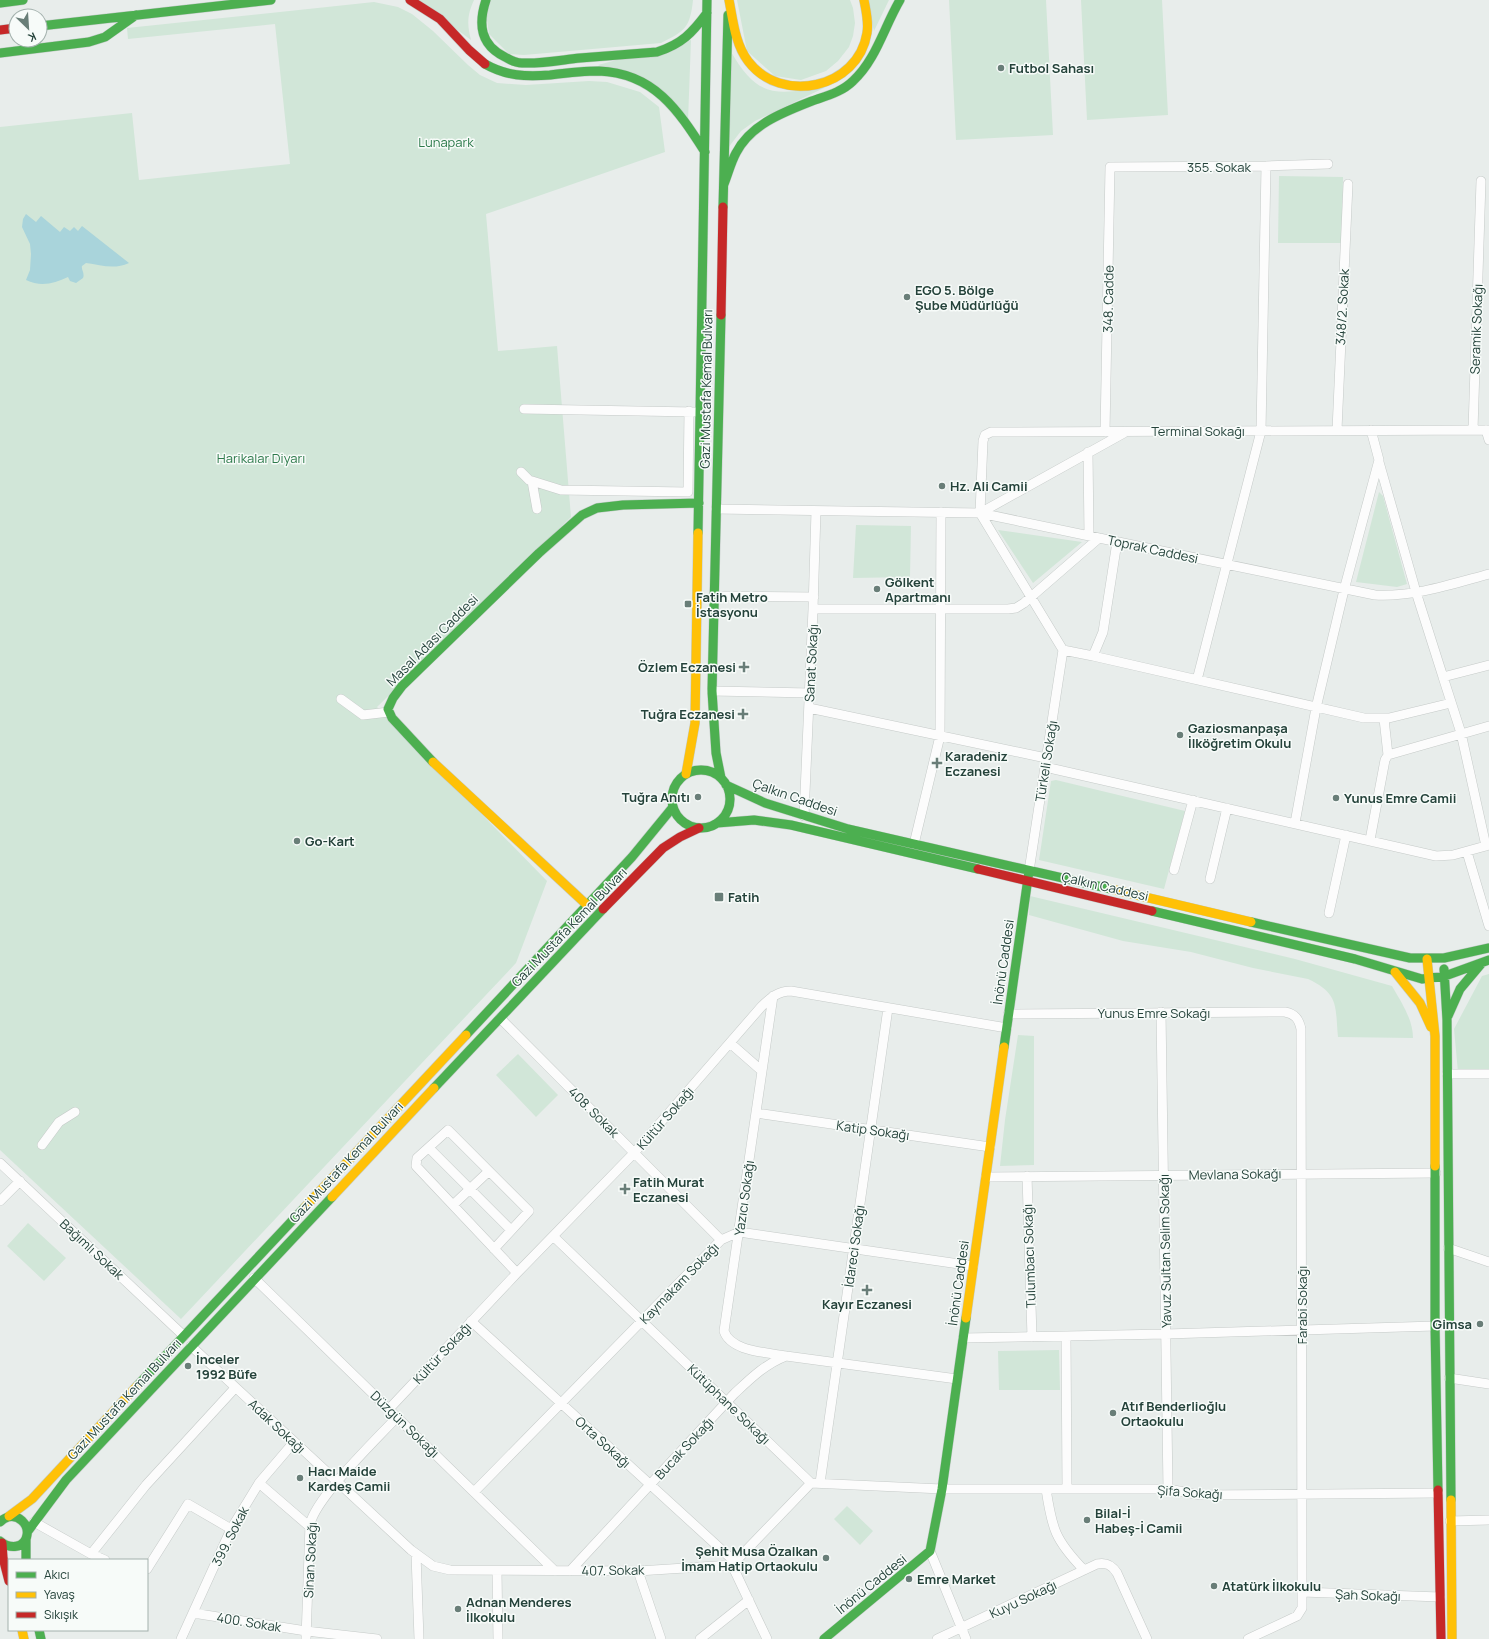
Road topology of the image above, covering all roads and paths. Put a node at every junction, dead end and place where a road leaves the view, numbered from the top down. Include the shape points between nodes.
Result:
1 (23, 0) edge
2 (271, 0) edge
3 (410, 0) edge
4 (486, 0) edge
5 (707, 0) edge
6 (728, 0) edge
7 (864, 0) edge
8 (900, 0) edge
9 (0, 3) edge
10 (707, 13) junction
11 (138, 14) junction
12 (48, 25) edge
13 (0, 53) edge
14 (705, 152) junction
15 (1328, 164) dead end
16 (1266, 166) junction
17 (1110, 167) joint
18 (1481, 181) dead end
19 (724, 184) junction
20 (1348, 184) dead end
21 (524, 408) dead end
22 (690, 412) junction
23 (700, 412) junction
24 (1337, 430) junction
25 (1371, 430) junction
26 (1473, 430) junction
27 (1488, 430) edge
28 (1261, 431) junction
29 (1105, 432) junction
30 (1126, 432) junction
31 (1489, 440) edge
32 (1088, 452) junction
33 (1379, 460) junction
34 (521, 472) dead end
35 (532, 481) junction
36 (699, 503) junction
37 (537, 509) dead end
38 (716, 509) junction
39 (816, 510) junction
40 (941, 512) junction
41 (980, 513) junction
42 (1089, 536) junction
43 (1099, 538) junction
44 (1117, 542) junction
45 (1228, 565) junction
46 (1489, 574) edge
47 (1344, 590) junction
48 (1416, 592) junction
49 (714, 596) junction
50 (814, 597) junction
51 (1031, 598) junction
52 (813, 608) junction
53 (940, 609) junction
54 (1062, 650) junction
55 (1093, 656) junction
56 (1489, 665) edge
57 (1442, 677) junction
58 (1197, 680) junction
59 (712, 691) junction
60 (810, 693) junction
61 (341, 699) dead end
62 (1451, 703) junction
63 (809, 708) junction
64 (1316, 708) junction
65 (389, 712) junction
66 (1384, 719) junction
67 (1489, 726) edge
68 (1461, 733) junction
69 (940, 736) junction
70 (1388, 755) junction
71 (1045, 763) junction
72 (686, 774) junction
73 (724, 782) junction
74 (1193, 800) junction
75 (672, 807) junction
76 (1227, 808) junction
77 (804, 816) junction
78 (1295, 823) junction
79 (717, 824) junction
80 (699, 828) junction
81 (1346, 834) junction
82 (1370, 840) junction
83 (914, 844) junction
84 (1488, 846) edge
85 (1467, 852) junction
86 (1174, 870) dead end
87 (1029, 871) junction
88 (1210, 880) dead end
89 (1027, 881) junction
90 (588, 905) junction
91 (1329, 913) dead end
92 (1489, 926) edge
93 (1489, 948) edge
94 (1444, 958) junction
95 (1427, 959) junction
96 (1486, 961) edge
97 (1396, 972) junction
98 (1445, 976) junction
99 (1429, 979) junction
100 (773, 996) junction
101 (888, 1008) junction
102 (1161, 1012) junction
103 (1008, 1014) junction
104 (500, 1018) junction
105 (1297, 1018) joint
106 (1447, 1020) junction
107 (1006, 1028) junction
108 (1435, 1036) junction
109 (730, 1043) junction
110 (762, 1071) junction
111 (1447, 1074) junction
112 (1489, 1074) edge
113 (75, 1112) dead end
114 (756, 1113) junction
115 (871, 1130) junction
116 (42, 1145) dead end
117 (990, 1147) junction
118 (429, 1148) junction
119 (634, 1153) junction
120 (0, 1162) edge
121 (489, 1171) junction
122 (1302, 1173) junction
123 (1436, 1173) junction
124 (1163, 1175) junction
125 (1027, 1176) junction
126 (986, 1177) junction
127 (20, 1181) junction
128 (470, 1189) junction
129 (0, 1201) edge
130 (453, 1205) junction
131 (511, 1230) junction
132 (739, 1232) junction
133 (553, 1236) junction
134 (721, 1240) junction
135 (1448, 1248) junction
136 (494, 1249) junction
137 (854, 1249) junction
138 (1489, 1262) edge
139 (973, 1266) junction
140 (517, 1273) junction
141 (254, 1278) junction
142 (471, 1321) junction
143 (642, 1321) junction
144 (1435, 1326) junction
145 (1302, 1330) junction
146 (1166, 1334) junction
147 (184, 1336) junction
148 (1066, 1336) junction
149 (1032, 1337) junction
150 (963, 1338) junction
151 (191, 1346) junction
152 (786, 1356) junction
153 (837, 1363) junction
154 (1449, 1378) junction
155 (957, 1379) junction
156 (1489, 1384) edge
157 (235, 1388) junction
158 (727, 1402) junction
159 (561, 1403) junction
160 (389, 1409) junction
161 (397, 1417) junction
162 (294, 1442) junction
163 (337, 1482) junction
164 (259, 1483) junction
165 (816, 1483) junction
166 (650, 1484) junction
167 (942, 1489) junction
168 (1046, 1489) junction
169 (1067, 1489) junction
170 (1168, 1489) junction
171 (474, 1492) junction
172 (1438, 1493) junction
173 (1302, 1494) junction
174 (3, 1520) edge
175 (1489, 1520) edge
176 (1450, 1521) junction
177 (34, 1522) junction
178 (310, 1527) junction
179 (231, 1529) junction
180 (27, 1535) junction
181 (1, 1542) edge
182 (930, 1551) junction
183 (91, 1554) junction
184 (416, 1554) junction
185 (26, 1559) edge
186 (103, 1559) edge
187 (734, 1564) junction
188 (148, 1567) edge
189 (1084, 1570) junction
190 (497, 1571) junction
191 (555, 1571) junction
192 (570, 1571) junction
193 (638, 1571) junction
194 (8, 1576) edge
195 (1302, 1592) junction
196 (1440, 1597) junction
197 (749, 1600) junction
198 (193, 1613) junction
199 (961, 1628) junction
200 (306, 1635) edge
201 (1254, 1638) edge
202 (181, 1639) edge
203 (377, 1639) edge
204 (419, 1639) edge
205 (498, 1639) edge
206 (661, 1639) edge
207 (700, 1639) edge
208 (767, 1639) edge
209 (824, 1639) edge
210 (937, 1639) edge
211 (966, 1639) edge
212 (1147, 1639) edge
213 (1442, 1639) edge
214 (1452, 1639) edge

1 - 9 main road
2 - 11 main road
3 - 14 main road via 441,20 486,66 505,73 524,76 599,71 624,74 642,80 669,101
4 - 10 main road via 481,11 482,35 489,46 502,56 521,63 657,52 673,47 688,37
5 - 10 main road, Gazi Mustafa Kemal Bulvarı
6 - 7 main road via 738,41 748,61 767,78 795,88 812,87 843,74 857,59 866,39 868,18
6 - 19 main road, Gazi Mustafa Kemal Bulvarı
8 - 19 main road via 874,54 852,82 784,112 745,138 736,152
10 - 14 main road, Gazi Mustafa Kemal Bulvarı
11 - 12 main road
11 - 13 main road via 105,37 88,42
14 - 23 main road, Gazi Mustafa Kemal Bulvarı
15 - 16 street, 355. Sokak
16 - 17 street, 355. Sokak
16 - 28 street
17 - 29 street, 348. Cadde
18 - 26 street, Seramik Sokağı
19 - 38 main road, Gazi Mustafa Kemal Bulvarı
20 - 24 street, 348/2. Sokak
21 - 22 street
22 - 23 street
22 - 35 street via 688,492 561,490
23 - 36 main road, Gazi Mustafa Kemal Bulvarı
24 - 25 street, Terminal Sokağı
24 - 28 street, Terminal Sokağı
25 - 26 street, Terminal Sokağı
25 - 33 street
26 - 27 street, Terminal Sokağı
27 - 31 street
28 - 30 street, Terminal Sokağı
28 - 45 street
29 - 30 street, Terminal Sokağı
29 - 41 street, Terminal Sokağı via 991,432 985,435
30 - 32 street
32 - 41 street
32 - 42 street
33 - 47 street
33 - 48 street
34 - 35 street
35 - 37 street
36 - 65 main road, Masal Adası Caddesi via 623,505 597,508 582,515 538,553 402,686 393,698
36 - 72 main road, Gazi Mustafa Kemal Bulvarı via 695,723
38 - 39 street
38 - 49 main road, Gazi Mustafa Kemal Bulvarı
39 - 40 street
39 - 50 street, Sanat Sokağı
40 - 41 street
40 - 53 street
41 - 42 street
41 - 51 street
42 - 43 street
43 - 44 street, Toprak Caddesi
43 - 51 street, Toprak Caddesi
44 - 45 street, Toprak Caddesi
44 - 55 street via 1103,632
45 - 47 street, Toprak Caddesi
45 - 58 street
46 - 48 street, Toprak Caddesi
47 - 48 street, Toprak Caddesi via 1383,596
47 - 64 street
48 - 57 street
49 - 50 street
49 - 59 main road, Gazi Mustafa Kemal Bulvarı
50 - 52 street, Sanat Sokağı
51 - 53 street, Toprak Caddesi via 1016,608 1008,609
51 - 54 street
52 - 53 street, Toprak Caddesi
52 - 60 street, Sanat Sokağı
53 - 69 street
54 - 55 street
54 - 71 street, Türkeli Sokağı
55 - 58 street
56 - 57 street
57 - 62 street
58 - 64 street
59 - 60 street
59 - 73 main road, Gazi Mustafa Kemal Bulvarı via 716,753
60 - 63 street, Sanat Sokağı
61 - 65 street via 363,715
62 - 66 street
62 - 68 street
63 - 69 street
63 - 77 street, Sanat Sokağı
64 - 66 street via 1364,718
64 - 78 street
65 - 90 main road via 440,768
66 - 70 street
67 - 68 street
68 - 70 street
68 - 84 street
69 - 71 street
69 - 83 street
70 - 82 street
71 - 74 street
71 - 87 street, Türkeli Sokağı
72 - 73 main road via 705,770
72 - 75 main road via 673,789
73 - 77 main road, Çalkın Caddesi via 765,803
73 - 79 main road via 730,801 728,810
74 - 76 street
74 - 86 street
75 - 80 main road via 682,822
75 - 90 main road, Gazi Mustafa Kemal Bulvarı via 632,857
76 - 78 street
76 - 88 street
77 - 83 main road, Çalkın Caddesi
78 - 81 street
79 - 80 main road
79 - 89 main road, Çalkın Caddesi via 759,819
80 - 104 main road, Gazi Mustafa Kemal Bulvarı via 663,848
81 - 82 street
81 - 91 street
82 - 85 street via 1436,856
83 - 87 main road, Çalkın Caddesi
84 - 85 street
85 - 92 street
87 - 89 main road, İnönü Caddesi
87 - 95 main road, Çalkın Caddesi via 1410,958
89 - 97 main road, Çalkın Caddesi via 1355,959
89 - 103 main road, İnönü Caddesi
90 - 147 main road, Gazi Mustafa Kemal Bulvarı
93 - 94 main road, Çalkın Caddesi
94 - 95 main road, Çalkın Caddesi
94 - 98 main road
95 - 99 main road
96 - 98 main road, Çalkın Caddesi
96 - 106 main road, Çalkın Caddesi via 1460,989
97 - 99 main road, Çalkın Caddesi
97 - 108 main road via 1420,1003
98 - 99 main road, Çalkın Caddesi
98 - 106 main road
99 - 108 main road
100 - 101 street via 791,991
100 - 109 street, Kültür Sokağı
100 - 110 street, Yazıcı Sokağı
101 - 107 street
101 - 115 street, İdareci Sokağı
102 - 103 street, Yunus Emre Sokağı
102 - 105 street, Yunus Emre Sokağı via 1285,1012
102 - 124 street, Yavuz Sultan Selim Sokağı
103 - 107 main road, İnönü Caddesi
104 - 119 street, 408. Sokak
104 - 141 main road, Gazi Mustafa Kemal Bulvarı
105 - 122 street, Farabi Sokağı via 1301,1029
106 - 111 main road
107 - 117 main road, İnönü Caddesi
108 - 123 main road
109 - 110 street
109 - 119 street, Kültür Sokağı
110 - 114 street, Yazıcı Sokağı
111 - 112 street
111 - 135 main road
113 - 116 street via 59,1122
114 - 115 street, Katip Sokağı
114 - 132 street, Yazıcı Sokağı
115 - 117 street, Katip Sokağı
115 - 137 street, İdareci Sokağı
117 - 126 main road, İnönü Caddesi
118 - 121 street via 448,1130
118 - 128 street
118 - 130 street via 417,1158 416,1166
119 - 133 street, Kültür Sokağı
119 - 134 street, 408. Sokak
120 - 127 street, Bağımlı Sokak
121 - 128 street
121 - 131 street via 529,1211
122 - 123 street, Mevlana Sokağı
122 - 124 street, Mevlana Sokağı
122 - 145 street, Farabi Sokağı
123 - 144 main road
124 - 125 street, Mevlana Sokağı
124 - 146 street, Yavuz Sultan Selim Sokağı
125 - 126 street, Mevlana Sokağı
125 - 149 street, Tulumbacı Sokağı
126 - 139 main road, İnönü Caddesi
127 - 129 street
127 - 147 street, Bağımlı Sokak
128 - 130 street
128 - 131 street
130 - 136 street
131 - 136 street
132 - 134 street, Kaymakam Sokağı
132 - 137 street
132 - 152 street, Yazıcı Sokağı via 725,1333 731,1342 740,1347
133 - 140 street, Kültür Sokağı
133 - 143 street, Kütüphane Sokağı
134 - 143 street, Kaymakam Sokağı
135 - 138 street
135 - 154 main road
136 - 140 street
137 - 139 street
137 - 153 street, İdareci Sokağı
139 - 150 main road, İnönü Caddesi
140 - 142 street, Kültür Sokağı
141 - 151 main road, Gazi Mustafa Kemal Bulvarı
141 - 160 street, Düzgün Sokağı
142 - 159 street, Orta Sokağı
142 - 160 street, Kültür Sokağı
143 - 158 street, Kütüphane Sokağı
143 - 159 street, Kaymakam Sokağı
144 - 145 street
144 - 172 main road
145 - 146 street
145 - 173 street, Farabi Sokağı
146 - 148 street
146 - 170 street, Yavuz Sultan Selim Sokağı
147 - 174 main road, Gazi Mustafa Kemal Bulvarı via 32,1499
148 - 149 street
148 - 169 street
149 - 150 street
150 - 155 main road, İnönü Caddesi
151 - 157 street, Adak Sokağı
151 - 177 main road, Gazi Mustafa Kemal Bulvarı via 66,1480
152 - 153 street
152 - 158 street, Bucak Sokağı via 762,1368
153 - 155 street
153 - 165 street, İdareci Sokağı
154 - 156 street
154 - 176 main road
155 - 167 main road, İnönü Caddesi
157 - 162 street, Adak Sokağı
157 - 183 street via 146,1485
158 - 165 street, Kütüphane Sokağı
158 - 166 street, Bucak Sokağı
159 - 166 street, Orta Sokağı
159 - 171 street, Kaymakam Sokağı
160 - 161 street, Düzgün Sokağı
161 - 163 street, Sinan Sokağı
161 - 171 street, Düzgün Sokağı
162 - 163 street, Adak Sokağı
162 - 164 street, 399. Sokak
163 - 178 street, Sinan Sokağı via 315,1510
163 - 184 street, Adak Sokağı
164 - 178 street
164 - 179 street, 399. Sokak
165 - 167 street
165 - 187 street
166 - 187 street, Orta Sokağı
166 - 192 street, Bucak Sokağı
167 - 168 street, Şifa Sokağı
167 - 182 main road, İnönü Caddesi
168 - 169 street, Şifa Sokağı
168 - 189 street via 1056,1536 1069,1555
169 - 170 street, Şifa Sokağı
170 - 173 street, Şifa Sokağı via 1201,1495
171 - 191 street, Düzgün Sokağı
172 - 173 street, Şifa Sokağı
172 - 196 main road
173 - 195 street, Farabi Sokağı
174 - 180 main road via 14,1516 22,1520 27,1526
175 - 176 street
176 - 214 main road
177 - 180 main road, Gazi Mustafa Kemal Bulvarı
177 - 183 street
178 - 200 street, Sinan Sokağı
179 - 188 street via 188,1504
179 - 198 street, 399. Sokak
180 - 181 main road via 19,1546 9,1547
180 - 185 main road
181 - 194 main road
182 - 199 street
182 - 209 main road, İnönü Caddesi
183 - 186 street
184 - 190 street, 407. Sokak via 442,1569
184 - 204 street
187 - 193 street, 407. Sokak
187 - 197 street
189 - 199 street, Kuyu Sokağı
189 - 212 street, Kuyu Sokağı via 1100,1563 1110,1565 1117,1573
190 - 191 street, 407. Sokak
190 - 205 street
191 - 192 street, 407. Sokak
192 - 193 street, 407. Sokak
193 - 206 street
195 - 196 street, Şah Sokağı
195 - 201 street via 1302,1606 1298,1615
196 - 213 main road
197 - 207 street
197 - 208 street
198 - 200 street, 400. Sokak
198 - 202 street, 399. Sokak
199 - 210 street, Kuyu Sokağı
199 - 211 street
200 - 203 street, 400. Sokak

